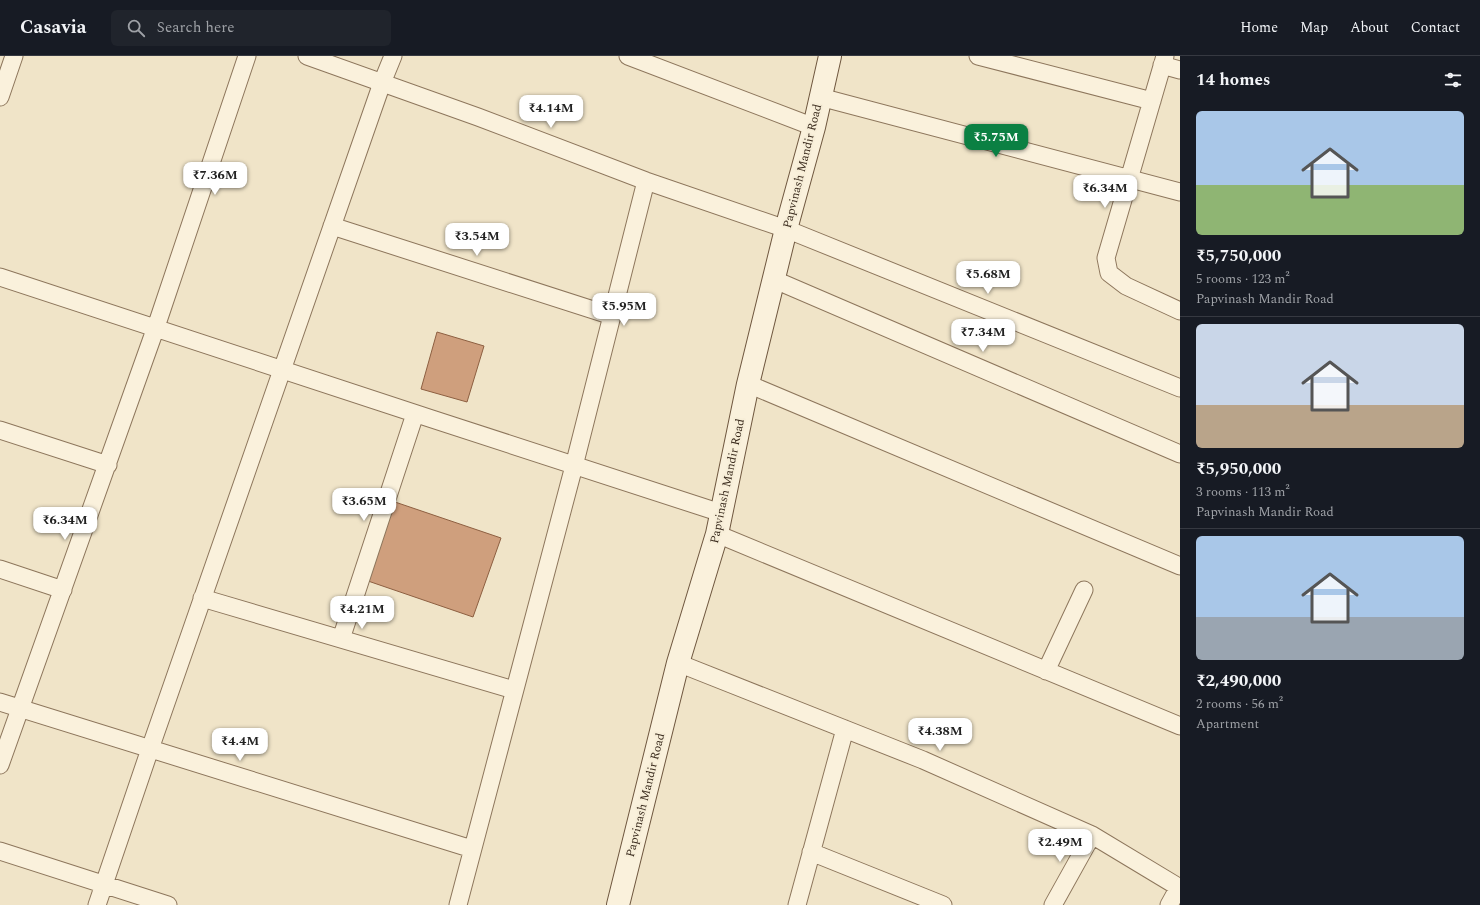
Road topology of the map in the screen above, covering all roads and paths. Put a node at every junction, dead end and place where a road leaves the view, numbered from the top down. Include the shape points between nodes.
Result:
1 (14, 56) edge
2 (247, 56) edge
3 (307, 56) edge
4 (393, 56) edge
5 (628, 56) edge
6 (830, 56) edge
7 (978, 56) edge
8 (1163, 60) edge
9 (1180, 70) edge
10 (382, 83) junction
11 (0, 97) edge
12 (820, 97) junction
13 (1152, 101) junction
14 (814, 126) junction
15 (1129, 178) junction
16 (646, 181) junction
17 (1180, 192) edge
18 (332, 226) junction
19 (786, 229) junction
20 (0, 277) edge
21 (774, 280) junction
22 (1180, 311) edge
23 (612, 316) junction
24 (156, 327) junction
25 (282, 370) junction
26 (748, 384) junction
27 (1180, 388) edge
28 (416, 414) junction
29 (0, 430) edge
30 (1180, 454) edge
31 (108, 465) junction
32 (574, 466) junction
33 (721, 513) junction
34 (717, 534) junction
35 (1180, 566) edge
36 (0, 569) edge
37 (63, 590) junction
38 (1084, 590) dead end
39 (202, 598) junction
40 (341, 639) junction
41 (678, 663) junction
42 (1046, 670) junction
43 (514, 690) junction
44 (0, 702) edge
45 (20, 709) junction
46 (1180, 726) edge
47 (845, 729) junction
48 (150, 749) junction
49 (0, 765) edge
50 (1092, 835) junction
51 (472, 850) junction
52 (0, 851) edge
53 (811, 852) junction
54 (104, 884) junction
55 (1179, 887) edge
56 (97, 905) edge
57 (168, 905) edge
58 (458, 905) edge
59 (618, 905) edge
60 (797, 905) edge
61 (943, 905) edge
62 (1053, 905) edge
63 (1169, 905) edge

1 - 11 street
2 - 24 street
3 - 10 street
4 - 10 street
5 - 14 street
6 - 12 street, Papvinash Mandir Road
7 - 13 street
8 - 9 street
8 - 13 street
10 - 16 street
10 - 18 street
12 - 14 street, Papvinash Mandir Road
12 - 15 street
13 - 15 street
14 - 19 street, Papvinash Mandir Road
15 - 17 street
15 - 22 street via 1106,258 1109,274 1126,286
16 - 19 street
16 - 23 street
18 - 23 street
18 - 25 street
19 - 21 street, Papvinash Mandir Road
19 - 27 street
20 - 24 street
21 - 26 street, Papvinash Mandir Road
21 - 30 street
23 - 32 street
24 - 25 street
24 - 31 street
25 - 28 street
25 - 39 street
26 - 33 street, Papvinash Mandir Road
26 - 35 street
28 - 32 street
28 - 40 street
29 - 31 street
31 - 37 street
32 - 33 street
32 - 43 street
33 - 34 street, Papvinash Mandir Road
34 - 41 street, Papvinash Mandir Road
34 - 42 street
36 - 37 street
37 - 45 street
38 - 42 street
39 - 40 street
39 - 48 street
40 - 43 street
41 - 47 street
41 - 59 street, Papvinash Mandir Road
42 - 46 street
43 - 51 street
44 - 45 street
45 - 48 street
45 - 49 street
47 - 50 street via 923,760
47 - 53 street
48 - 51 street
48 - 54 street
50 - 55 street
50 - 62 street
51 - 58 street
52 - 54 street
53 - 60 street
53 - 61 street
54 - 56 street
54 - 57 street
55 - 63 street

